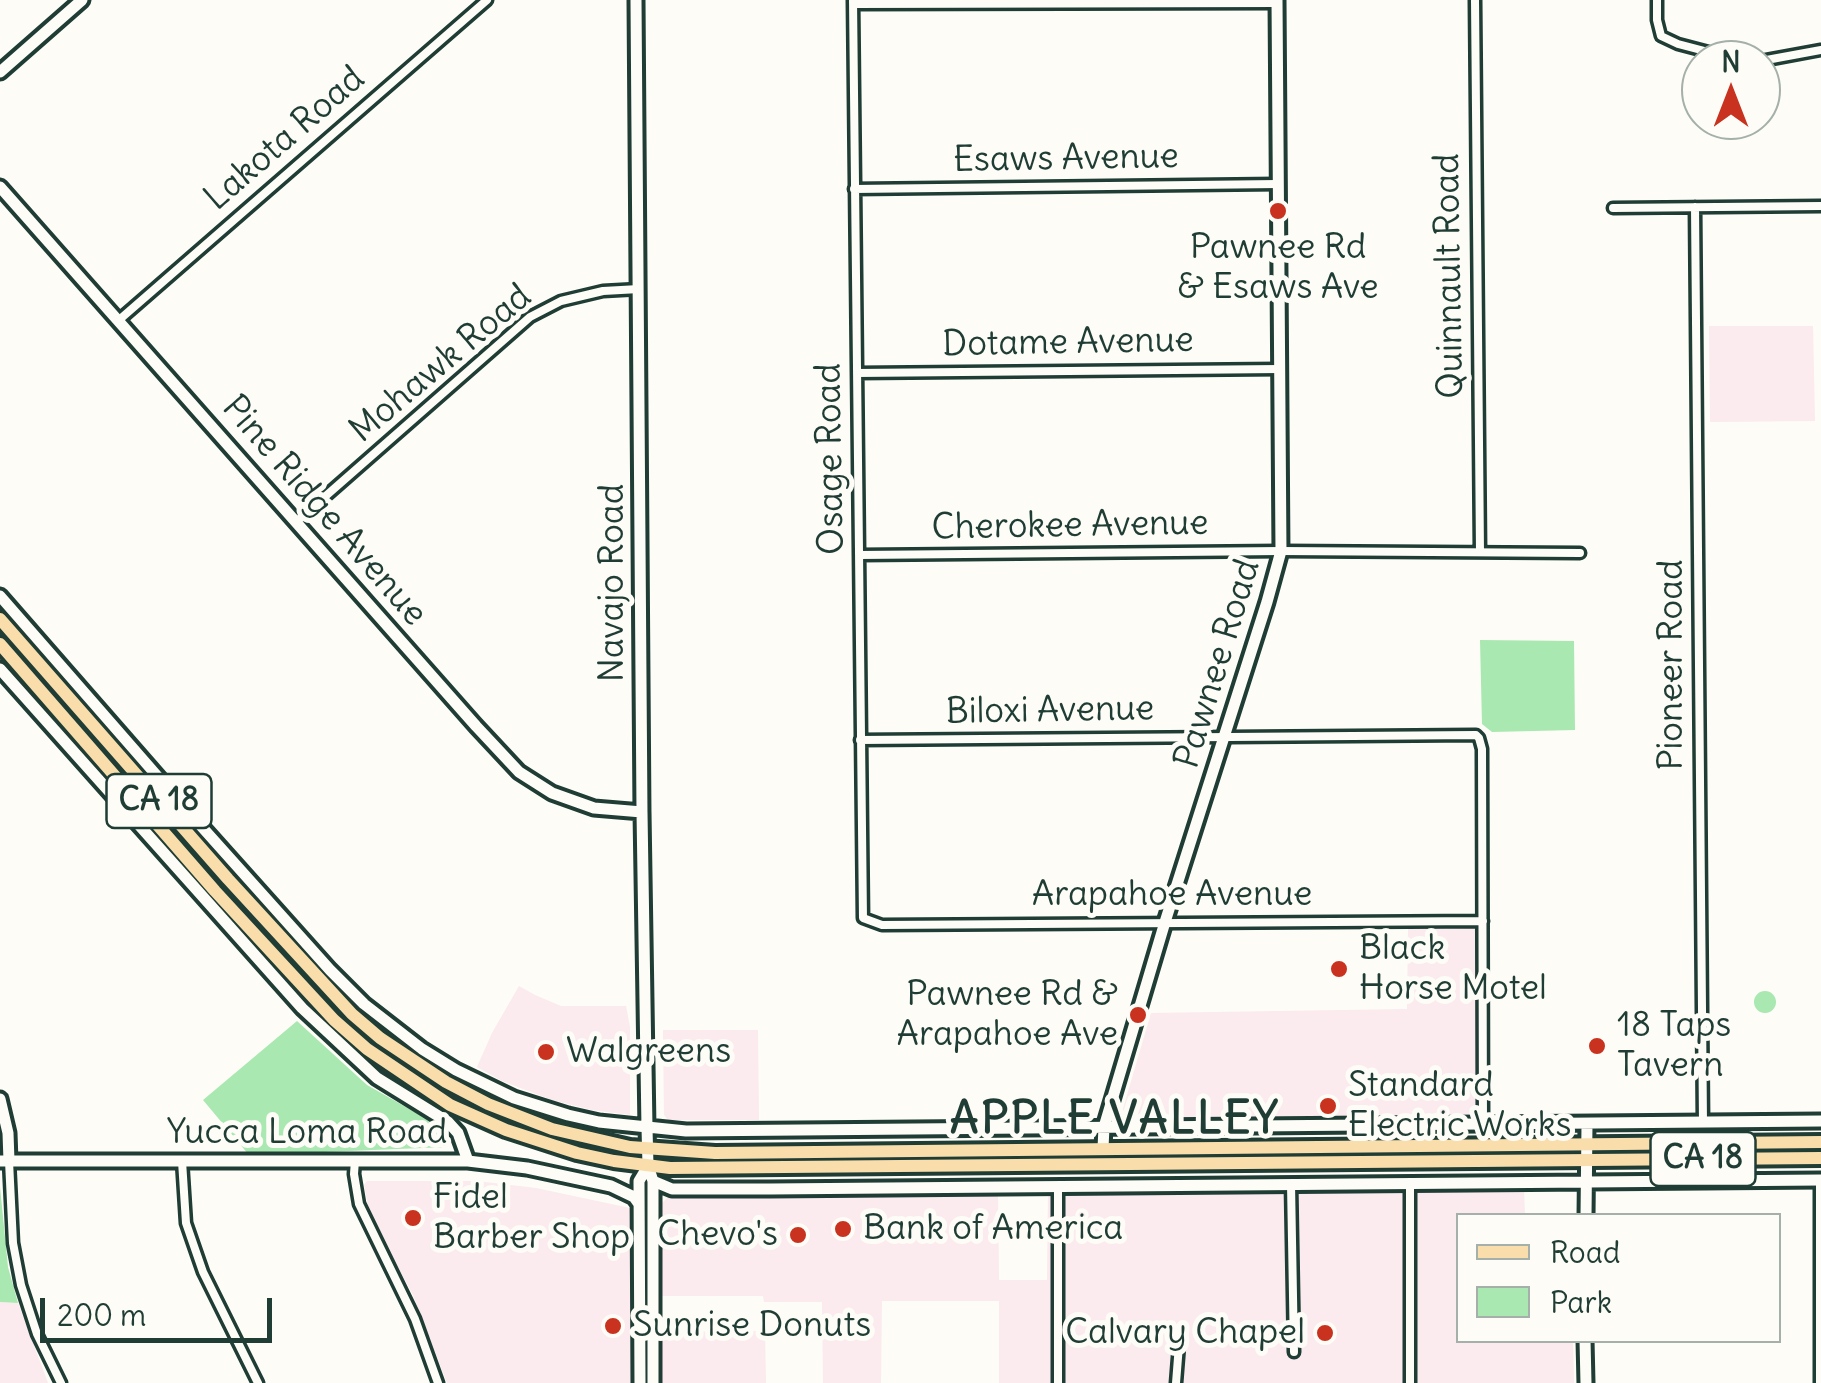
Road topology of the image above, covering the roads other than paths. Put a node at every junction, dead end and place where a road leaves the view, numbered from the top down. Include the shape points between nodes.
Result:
1 (82, 0) edge
2 (487, 0) edge
3 (636, 0) edge
4 (1475, 0) edge
5 (1657, 0) edge
6 (853, 2) edge
7 (1277, 2) edge
8 (1681, 44) edge
9 (1821, 50) edge
10 (1781, 57) edge
11 (0, 72) edge
12 (1278, 184) junction
13 (0, 187) edge
14 (854, 189) junction
15 (1821, 206) edge
16 (1613, 208) dead end
17 (1695, 208) junction
18 (639, 289) junction
19 (120, 320) junction
20 (1280, 368) junction
21 (857, 373) junction
22 (296, 522) junction
23 (1281, 551) junction
24 (1480, 551) junction
25 (1580, 553) dead end
26 (860, 555) junction
27 (0, 596) edge
28 (0, 620) edge
29 (0, 644) edge
30 (0, 669) edge
31 (1225, 736) junction
32 (860, 740) junction
33 (642, 812) junction
34 (863, 918) joint
35 (1483, 921) junction
36 (1165, 922) junction
37 (0, 1099) edge
38 (1821, 1121) edge
39 (1703, 1122) junction
40 (1586, 1124) junction
41 (1483, 1125) junction
42 (1104, 1127) junction
43 (647, 1128) junction
44 (1821, 1142) edge
45 (1586, 1144) junction
46 (1102, 1148) junction
47 (1194, 1148) junction
48 (648, 1149) junction
49 (1821, 1158) edge
50 (355, 1160) junction
51 (468, 1160) junction
52 (1586, 1160) junction
53 (4, 1161) edge
54 (182, 1161) junction
55 (648, 1166) junction
56 (1001, 1166) junction
57 (1102, 1166) junction
58 (1820, 1180) edge
59 (646, 1181) junction
60 (1586, 1182) junction
61 (1290, 1184) junction
62 (1410, 1184) junction
63 (611, 1186) junction
64 (1102, 1186) junction
65 (1058, 1187) junction
66 (672, 1189) junction
67 (646, 1203) junction
68 (1586, 1213) edge
69 (1586, 1343) edge
70 (1179, 1346) dead end
71 (1294, 1352) dead end
72 (61, 1383) edge
73 (258, 1383) edge
74 (438, 1383) edge
75 (640, 1383) edge
76 (653, 1383) edge
77 (1058, 1383) edge
78 (1176, 1383) edge
79 (1410, 1383) edge
80 (1586, 1383) edge
81 (1820, 1383) edge

1 - 11 street
2 - 19 street, Lakota Road
3 - 18 street, Navajo Road
4 - 24 street, Quinnault Road
5 - 8 street via 1661,36
6 - 7 street
6 - 14 street, Osage Road
7 - 12 street, Pawnee Road
9 - 10 street
12 - 14 street, Esaws Avenue
12 - 20 street, Pawnee Road
13 - 19 street, Pine Ridge Avenue
14 - 21 street, Osage Road
15 - 17 street
16 - 17 street
17 - 39 street, Pioneer Road
18 - 22 street, Mohawk Road via 561,301 530,317
18 - 33 street, Navajo Road
19 - 22 street, Pine Ridge Avenue
20 - 21 street, Dotame Avenue
20 - 23 street, Pawnee Road
21 - 26 street, Osage Road
22 - 33 street, Pine Ridge Avenue via 520,772 594,808
23 - 24 street, Cherokee Avenue
23 - 26 street, Cherokee Avenue
23 - 31 street, Pawnee Road
24 - 25 street, Cherokee Avenue
26 - 32 street, Osage Road
27 - 43 street via 330,970 384,1021 456,1070 514,1098
28 - 48 main road, CA 18 via 296,955 380,1038 446,1082 523,1119
29 - 55 main road, CA 18 via 215,891 367,1049 479,1119 577,1153
30 - 51 street via 302,1008 377,1078 448,1122
31 - 32 street, Biloxi Avenue
31 - 35 street, Biloxi Avenue via 1480,738
31 - 36 street, Pawnee Road
32 - 34 street, Osage Road
33 - 43 street, Navajo Road
34 - 36 street, Arapahoe Avenue via 882,924
35 - 36 street, Arapahoe Avenue
35 - 41 street
36 - 42 street, Pawnee Road
37 - 53 street via 8,1133
38 - 39 street
39 - 40 street
40 - 41 street
40 - 45 street
41 - 42 street
42 - 43 street
42 - 46 street, Pawnee Road
43 - 48 street, Navajo Road
44 - 45 main road, CA 18
45 - 47 main road, CA 18
45 - 52 street
46 - 47 main road, CA 18
46 - 48 main road, CA 18
46 - 56 main road via 1092,1158
47 - 57 main road via 1111,1156
48 - 55 street, Navajo Road
49 - 52 main road, CA 18
50 - 51 street, Yucca Loma Road
50 - 54 street, Yucca Loma Road
50 - 74 street via 358,1204
51 - 63 street, Yucca Loma Road
52 - 57 main road, CA 18
52 - 60 street
53 - 54 street, Yucca Loma Road
53 - 72 street via 21,1285
54 - 73 street via 186,1223
55 - 56 main road, CA 18
55 - 59 street, Navajo Road
56 - 57 main road, CA 18
57 - 64 street
58 - 60 street
58 - 81 street
59 - 63 street
59 - 66 street
59 - 67 street, Navajo Road
60 - 62 street
60 - 68 street
61 - 62 street
61 - 64 street
61 - 71 street
62 - 79 street
63 - 67 street
64 - 65 street
65 - 66 street
65 - 77 street
66 - 67 street
67 - 75 street, Navajo Road
67 - 76 street, Navajo Road
69 - 80 street
70 - 78 street

